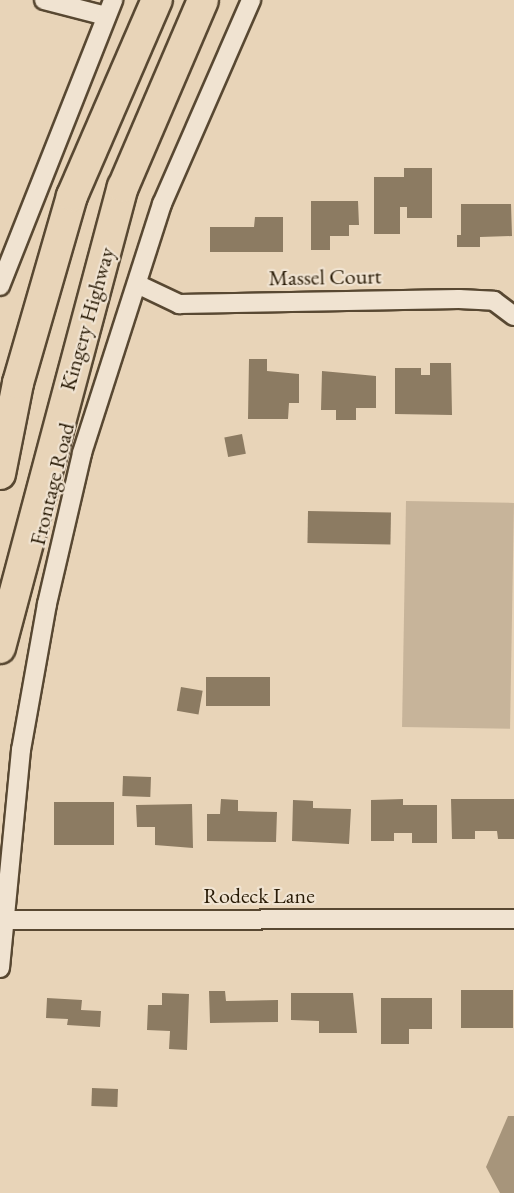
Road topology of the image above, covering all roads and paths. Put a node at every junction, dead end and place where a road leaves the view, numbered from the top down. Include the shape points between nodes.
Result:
1 (44, 0) edge
2 (157, 0) edge
3 (203, 0) edge
4 (251, 0) edge
5 (109, 8) edge
6 (137, 284) junction
7 (0, 286) edge
8 (514, 316) edge
9 (0, 474) edge
10 (0, 648) edge
11 (514, 919) edge
12 (5, 920) junction
13 (0, 968) edge

1 - 5 street
2 - 9 highway via 72,196 18,383
3 - 10 highway, Kingery Highway via 123,187
4 - 6 street, Frontage Road via 162,204
5 - 7 street
6 - 8 street, Massel Court via 179,304 459,299 494,301
6 - 12 street, Frontage Road via 82,453 47,604 21,750
11 - 12 street, Rodeck Lane
12 - 13 street, Frontage Road

